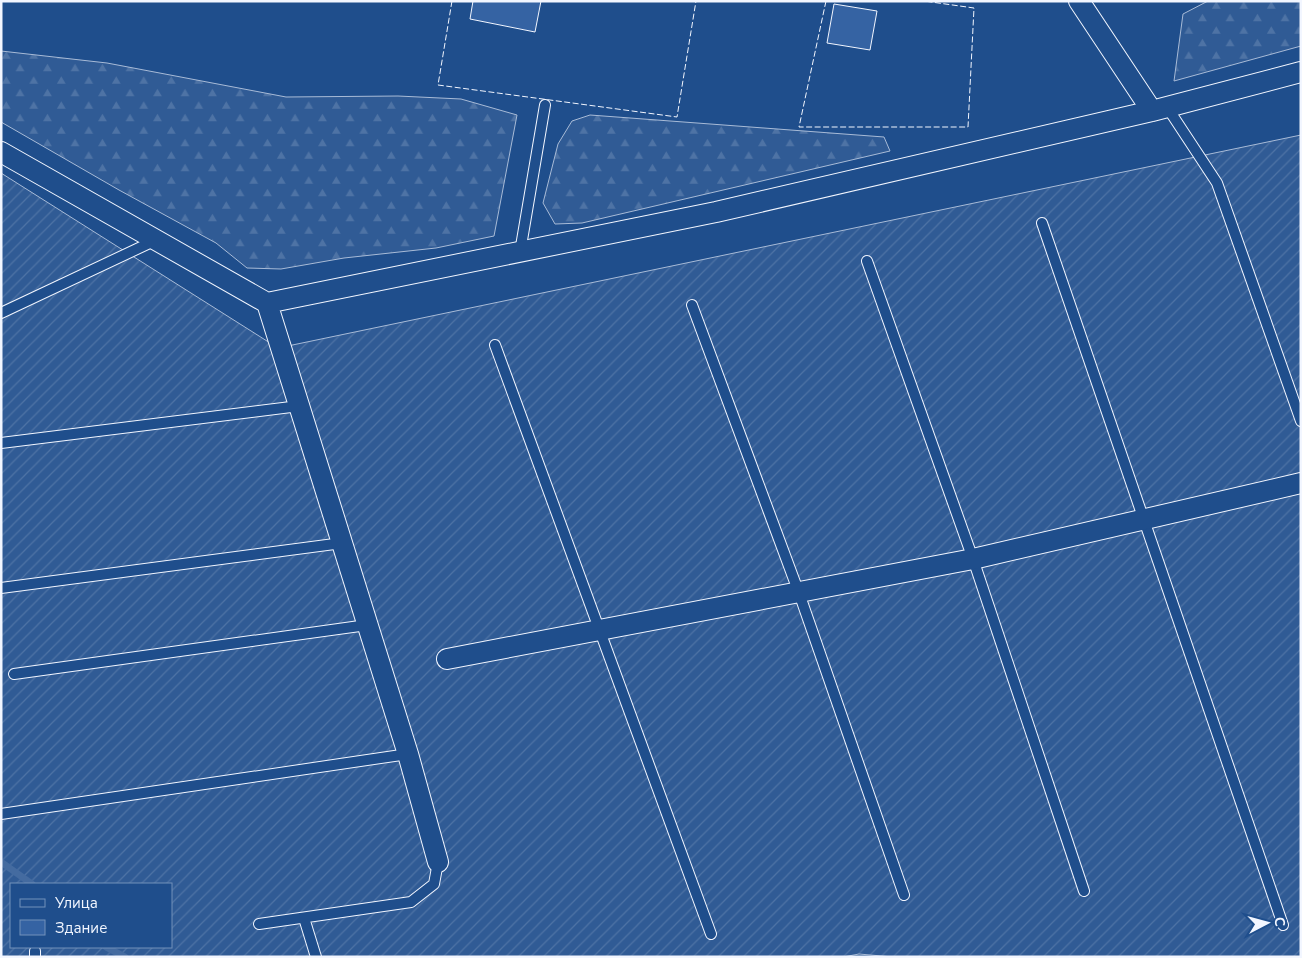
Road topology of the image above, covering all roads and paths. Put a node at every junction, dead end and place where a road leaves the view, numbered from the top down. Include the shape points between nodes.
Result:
1 (1078, 1) edge
2 (1301, 72) edge
3 (545, 105) dead end
4 (1159, 109) junction
5 (1, 152) edge
6 (1042, 223) dead end
7 (156, 240) junction
8 (520, 252) junction
9 (867, 261) dead end
10 (266, 304) junction
11 (692, 305) dead end
12 (1, 313) edge
13 (495, 345) dead end
14 (299, 406) junction
15 (1301, 421) edge
16 (1, 443) edge
17 (1301, 483) edge
18 (1144, 520) junction
19 (342, 543) junction
20 (974, 559) junction
21 (1, 588) edge
22 (799, 593) junction
23 (367, 625) junction
24 (600, 630) junction
25 (447, 660) dead end
26 (14, 674) dead end
27 (408, 754) junction
28 (1, 814) edge
29 (438, 862) joint
30 (1084, 892) dead end
31 (904, 895) dead end
32 (304, 918) junction
33 (259, 924) dead end
34 (1283, 925) dead end
35 (711, 934) dead end
36 (316, 957) edge

1 - 4 street
2 - 4 street
3 - 8 lane
4 - 8 street via 716,212
4 - 15 lane via 1217,183
5 - 7 street
6 - 18 lane
7 - 10 street
7 - 12 lane
8 - 10 street
9 - 20 lane
10 - 14 street
11 - 22 lane
13 - 24 lane
14 - 16 lane
14 - 19 street
17 - 18 street
18 - 20 street
18 - 34 lane
19 - 21 lane
19 - 23 street
20 - 22 street
20 - 30 lane
22 - 24 street
22 - 31 lane
23 - 26 lane
23 - 27 street
24 - 25 street
24 - 35 lane
27 - 28 lane
27 - 29 street
29 - 32 lane via 434,884 411,902
32 - 33 lane
32 - 36 lane

